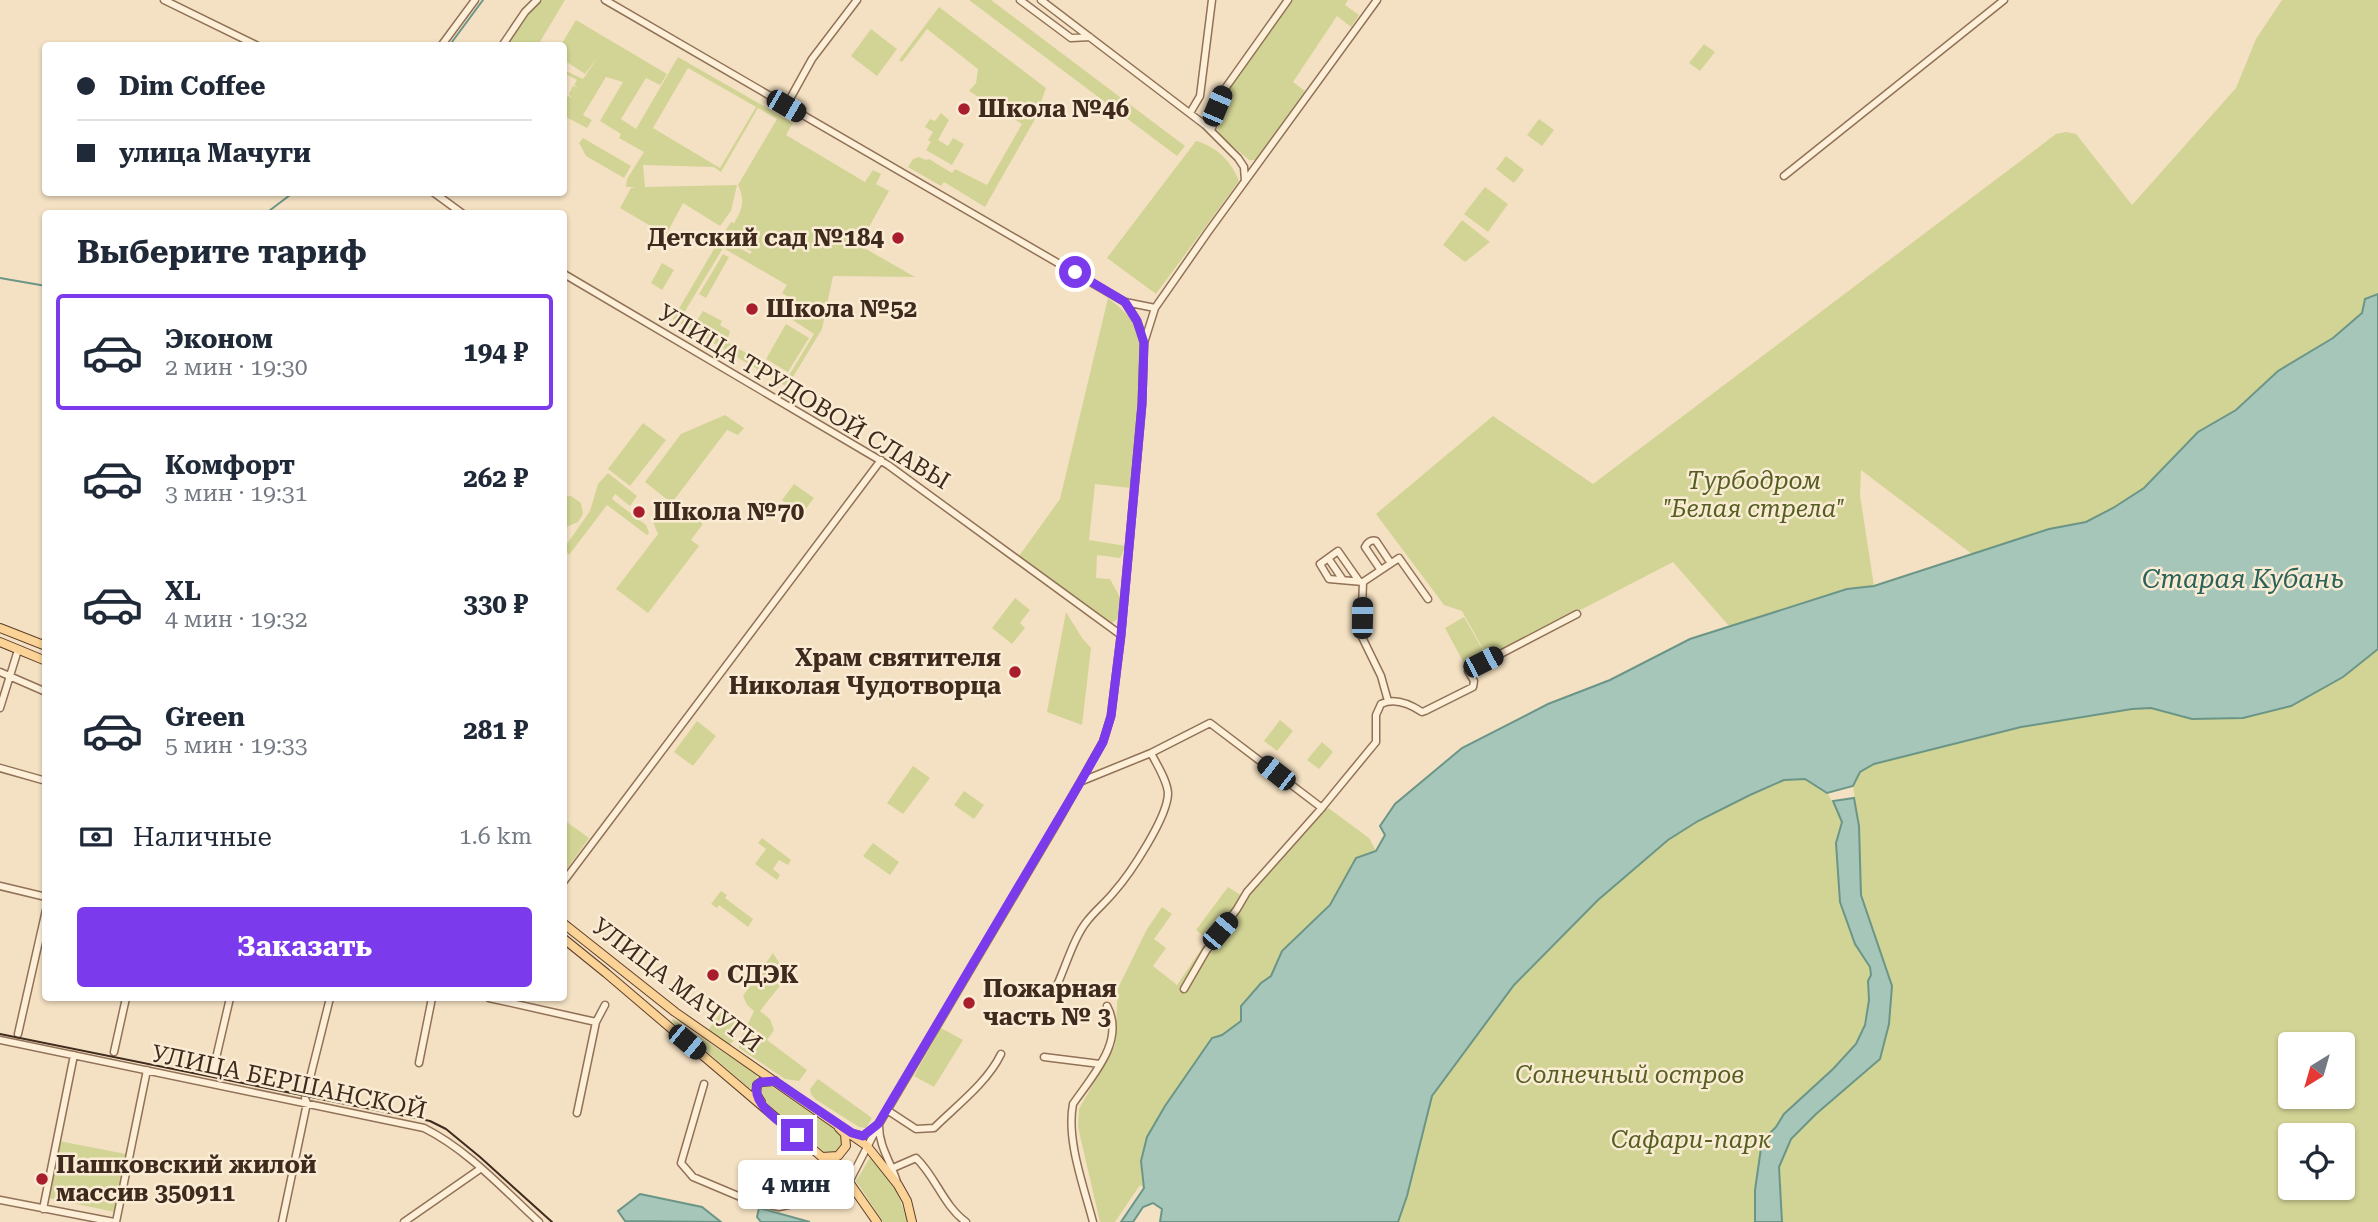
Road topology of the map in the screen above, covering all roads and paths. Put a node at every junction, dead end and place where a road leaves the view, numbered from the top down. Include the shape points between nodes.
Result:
1 (164, 0) edge
2 (475, 0) edge
3 (537, 0) edge
4 (605, 0) edge
5 (856, 0) edge
6 (1020, 0) edge
7 (1041, 0) edge
8 (1212, 0) edge
9 (1288, 0) edge
10 (1377, 0) edge
11 (2004, 0) edge
12 (1067, 20) junction
13 (1059, 30) junction
14 (1090, 37) junction
15 (250, 42) edge
16 (444, 42) edge
17 (505, 42) edge
18 (786, 106) junction
19 (1190, 113) junction
20 (1211, 131) junction
21 (1784, 176) dead end
22 (1245, 183) junction
23 (437, 196) edge
24 (457, 210) edge
25 (567, 276) edge
26 (1125, 302) junction
27 (1155, 309) junction
28 (1144, 343) junction
29 (881, 460) junction
30 (1328, 558) junction
31 (1390, 562) junction
32 (1380, 569) junction
33 (1343, 580) junction
34 (1361, 581) junction
35 (1428, 599) dead end
36 (1577, 614) dead end
37 (0, 628) edge
38 (1121, 635) junction
39 (0, 642) edge
40 (42, 644) edge
41 (18, 650) junction
42 (42, 659) edge
43 (0, 672) edge
44 (9, 676) junction
45 (42, 690) edge
46 (1388, 701) junction
47 (0, 708) edge
48 (1151, 753) junction
49 (0, 768) edge
50 (42, 780) edge
51 (1081, 781) junction
52 (1322, 808) junction
53 (567, 877) edge
54 (0, 886) edge
55 (42, 896) edge
56 (567, 926) edge
57 (42, 928) edge
58 (567, 942) edge
59 (1058, 984) dead end
60 (1184, 989) dead end
61 (125, 1001) edge
62 (229, 1001) edge
63 (329, 1001) edge
64 (431, 1001) edge
65 (502, 1001) edge
66 (605, 1005) dead end
67 (1107, 1006) dead end
68 (596, 1022) junction
69 (18, 1034) dead end
70 (0, 1040) edge
71 (114, 1052) dead end
72 (1001, 1054) dead end
73 (74, 1055) junction
74 (1044, 1057) dead end
75 (419, 1063) dead end
76 (1100, 1064) junction
77 (147, 1070) junction
78 (214, 1071) dead end
79 (775, 1081) junction
80 (704, 1084) dead end
81 (307, 1103) junction
82 (887, 1110) junction
83 (769, 1111) junction
84 (577, 1113) dead end
85 (824, 1114) junction
86 (878, 1124) junction
87 (852, 1133) junction
88 (867, 1146) junction
89 (826, 1160) junction
90 (480, 1168) junction
91 (893, 1168) junction
92 (849, 1182) junction
93 (898, 1185) junction
94 (0, 1200) edge
95 (43, 1209) junction
96 (80, 1219) edge
97 (115, 1222) edge
98 (282, 1222) edge
99 (404, 1222) edge
100 (539, 1222) edge
101 (877, 1222) edge
102 (912, 1222) edge
103 (966, 1222) edge
104 (1093, 1222) edge

1 - 15 street
2 - 16 street
3 - 17 street
4 - 18 street
5 - 18 street via 812,59
6 - 13 street
7 - 12 street
8 - 19 street via 1200,96
9 - 20 street via 1224,90
10 - 22 street
11 - 21 street
12 - 13 street
12 - 14 street
13 - 14 street via 1071,38
14 - 19 street
18 - 26 street
19 - 20 street
20 - 22 street via 1244,167
22 - 27 street
23 - 24 street
25 - 29 street, УЛИЦА ТРУДОВОЙ СЛАВЫ
26 - 27 street
26 - 28 street
27 - 28 street
28 - 38 street
29 - 38 street, УЛИЦА ТРУДОВОЙ СЛАВЫ
29 - 53 street
30 - 33 street
30 - 33 street via 1320,568 1329,579
30 - 34 street via 1338,551
31 - 32 street
31 - 32 street via 1376,541 1367,544
31 - 35 street via 1399,558
32 - 34 street
33 - 34 street
34 - 46 street via 1361,635
36 - 46 street via 1475,666 1468,671 1473,687 1425,711
37 - 40 main road
38 - 51 street via 1111,716 1103,742
39 - 41 main road
41 - 42 main road
41 - 44 street
43 - 44 street
44 - 45 street
44 - 47 street
46 - 52 street via 1376,715 1376,742
48 - 51 street
48 - 52 street via 1210,723
48 - 59 street via 1166,786 1167,802 1128,875 1087,921
49 - 50 street
51 - 82 street
52 - 60 street via 1247,892
54 - 55 street
56 - 79 main road, УЛИЦА МАЧУГИ via 675,1012
57 - 69 street
58 - 83 main road, УЛИЦА МАЧУГИ
61 - 71 street
62 - 78 street
63 - 81 street
64 - 75 street
65 - 68 street
66 - 68 street
67 - 76 street via 1112,1037
68 - 84 street
70 - 73 street, УЛИЦА БЕРШАНСКОЙ
72 - 82 street via 934,1128 916,1129
73 - 77 street, УЛИЦА БЕРШАНСКОЙ
73 - 95 street
74 - 76 street
76 - 104 street via 1073,1104 1072,1113 1073,1143
77 - 81 street, УЛИЦА БЕРШАНСКОЙ
77 - 97 street
79 - 83 main road via 761,1082 755,1089
79 - 85 main road, УЛИЦА МАЧУГИ
80 - 89 street via 681,1163 693,1177 750,1201 779,1207 816,1199
81 - 90 street, УЛИЦА БЕРШАНСКОЙ via 424,1128
81 - 98 street
82 - 86 street
83 - 89 main road, УЛИЦА МАЧУГИ
85 - 87 main road, УЛИЦА МАЧУГИ
85 - 89 main road via 846,1140 838,1156
86 - 87 street via 863,1136
86 - 88 street
86 - 91 street via 882,1148
87 - 88 main road, УЛИЦА МАЧУГИ
88 - 92 street
88 - 93 main road, УЛИЦА МАЧУГИ
89 - 92 main road, УЛИЦА МАЧУГИ
90 - 99 street
90 - 100 street, УЛИЦА БЕРШАНСКОЙ
91 - 93 street
91 - 103 street via 915,1158 953,1212
92 - 101 main road, УЛИЦА МАЧУГИ
93 - 102 main road, УЛИЦА МАЧУГИ
94 - 95 street
95 - 96 street
96 - 97 street

